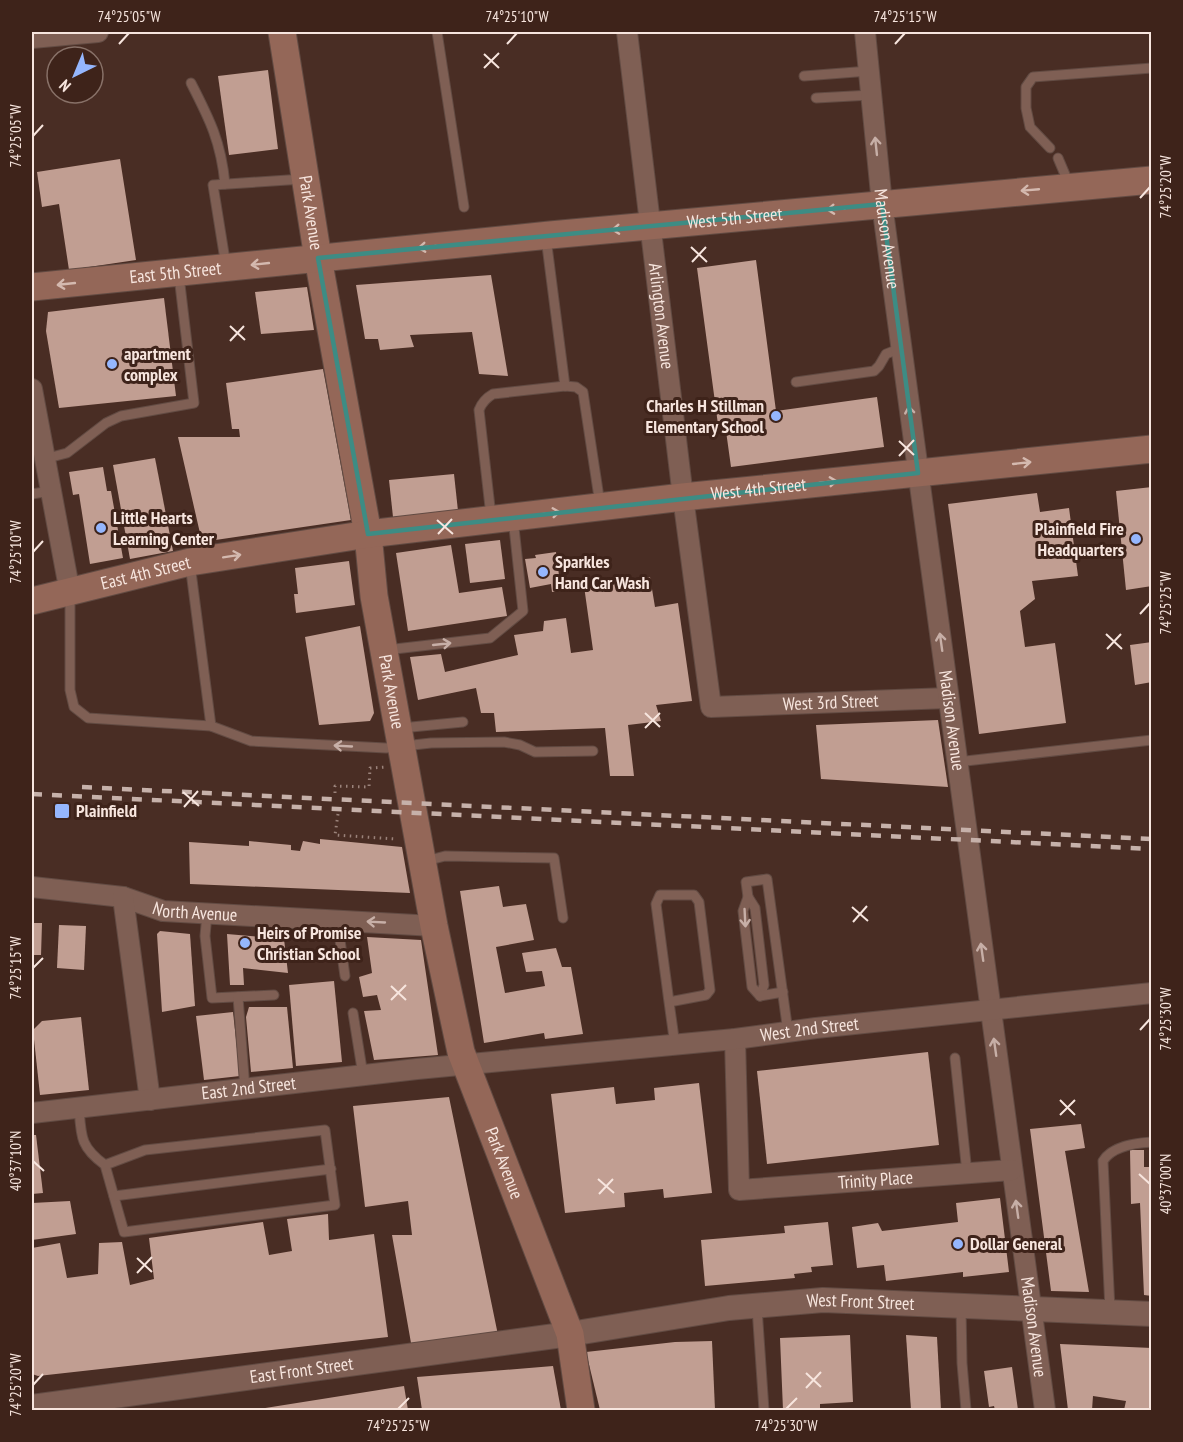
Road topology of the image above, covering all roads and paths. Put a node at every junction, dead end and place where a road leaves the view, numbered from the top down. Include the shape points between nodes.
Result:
1 (98, 32) edge
2 (282, 32) edge
3 (436, 32) edge
4 (627, 32) edge
5 (865, 32) edge
6 (32, 38) edge
7 (1152, 68) edge
8 (869, 71) junction
9 (804, 76) dead end
10 (191, 83) dead end
11 (871, 95) junction
12 (816, 98) dead end
13 (1050, 148) dead end
14 (1058, 159) dead end
15 (306, 178) junction
16 (1152, 180) edge
17 (225, 184) junction
18 (1070, 187) junction
19 (882, 204) junction
20 (464, 207) dead end
21 (651, 226) junction
22 (545, 236) junction
23 (318, 258) junction
24 (226, 267) junction
25 (179, 272) junction
26 (32, 287) edge
27 (901, 348) junction
28 (796, 382) dead end
29 (565, 386) junction
30 (32, 389) edge
31 (1152, 449) edge
32 (44, 459) junction
33 (918, 473) junction
34 (41, 493) edge
35 (683, 497) junction
36 (600, 507) junction
37 (502, 518) junction
38 (368, 534) junction
39 (190, 562) junction
40 (70, 593) junction
41 (32, 597) edge
42 (32, 601) edge
43 (384, 650) junction
44 (948, 698) junction
45 (711, 708) joint
46 (463, 722) dead end
47 (211, 726) junction
48 (1152, 740) edge
49 (402, 747) junction
50 (593, 751) dead end
51 (957, 762) junction
52 (335, 793) dead end
53 (338, 814) dead end
54 (421, 851) junction
55 (32, 887) edge
56 (123, 897) junction
57 (207, 914) junction
58 (563, 918) dead end
59 (340, 921) junction
60 (434, 926) junction
61 (345, 976) dead end
62 (783, 992) junction
63 (1152, 993) edge
64 (274, 995) dead end
65 (238, 997) junction
66 (669, 1002) junction
67 (990, 1010) junction
68 (353, 1013) dead end
69 (788, 1032) junction
70 (735, 1039) junction
71 (675, 1045) junction
72 (955, 1058) dead end
73 (466, 1064) junction
74 (363, 1076) junction
75 (245, 1089) junction
76 (150, 1100) junction
77 (79, 1107) junction
78 (32, 1113) edge
79 (1152, 1142) edge
80 (105, 1165) junction
81 (331, 1169) junction
82 (1012, 1170) junction
83 (967, 1173) junction
84 (114, 1196) junction
85 (757, 1305) junction
86 (961, 1306) junction
87 (1030, 1309) junction
88 (1110, 1312) junction
89 (1152, 1314) edge
90 (570, 1334) junction
91 (32, 1407) edge
92 (581, 1410) edge
93 (765, 1410) edge
94 (966, 1410) edge
95 (1045, 1410) edge

1 - 6 street
2 - 15 main road, Park Avenue
3 - 20 lane
4 - 21 street, Arlington Avenue
5 - 8 street, Madison Avenue
7 - 13 lane via 1034,76 1026,87 1030,127
8 - 9 lane
8 - 11 street, Madison Avenue
10 - 17 lane via 218,140
11 - 12 lane
19 -> 11 street, Madison Avenue
14 - 18 lane
15 - 17 lane
15 - 23 main road, Park Avenue
16 - 18 main road, West 5th Street
17 - 24 lane via 213,185
18 -> 19 main road, West 5th Street
19 -> 21 main road, West 5th Street
19 - 27 street, Madison Avenue
21 -> 22 main road, West 5th Street
21 - 35 street, Arlington Avenue
22 -> 23 main road, West 5th Street
22 - 29 lane
23 -> 24 main road, East 5th Street
23 - 38 main road, Park Avenue
24 - 25 main road, East 5th Street
25 -> 26 main road, East 5th Street
25 - 32 lane via 194,403 121,416 67,453
27 - 28 lane via 886,354 874,371
33 -> 27 street, Madison Avenue
29 - 36 lane via 583,392
29 - 37 lane via 493,394 481,405
30 - 32 street
33 -> 31 main road, West 4th Street
32 - 34 street
35 -> 33 main road, West 4th Street
44 -> 33 street, Madison Avenue
34 - 40 street
35 - 36 main road, West 4th Street
35 - 45 street, Arlington Avenue
37 -> 36 main road, West 4th Street
37 - 38 main road, West 4th Street
43 -> 37 lane via 490,638 523,611
39 -> 38 main road, East 4th Street
38 - 43 main road, Park Avenue
39 - 40 main road, East 4th Street
39 - 47 lane
40 - 42 main road, East 4th Street
40 - 47 lane via 70,690 74,707 88,718
41 - 42 lane
43 - 49 main road, Park Avenue
44 - 45 street, West 3rd Street
44 - 51 street, Madison Avenue
46 - 49 lane
49 -> 47 lane via 251,741
48 - 51 lane
49 - 50 lane via 504,742 535,752
49 - 52 path via 370,768 369,787 335,786
49 - 54 main road, Park Avenue
67 -> 51 street, Madison Avenue
53 - 54 path via 335,835
54 - 58 lane via 445,856 554,858
54 - 60 main road, Park Avenue
55 - 56 street, North Avenue
56 - 57 street, North Avenue via 163,911
56 - 76 street
57 - 59 street, North Avenue
57 - 65 lane via 205,936 212,998
60 -> 59 street, North Avenue
59 - 61 lane
60 - 73 main road, Park Avenue
62 -> 62 lane via 767,879 746,882 748,897 755,908 764,985 760,996
62 - 69 lane
63 - 67 street, West 2nd Street
64 - 65 lane
65 - 75 lane
66 - 66 lane via 706,995 710,990 699,902 694,895 660,895 656,904
66 - 71 lane
67 - 69 street, West 2nd Street
82 -> 67 street, Madison Avenue
68 - 74 lane
69 - 70 street, West 2nd Street
70 - 71 street, West 2nd Street
70 - 83 street, Trinity Place via 739,1190
71 - 73 street, West 2nd Street
72 - 83 lane
73 - 74 street, East 2nd Street
73 - 90 main road, Park Avenue
74 - 75 street, East 2nd Street
75 - 76 street, East 2nd Street
76 - 77 street, East 2nd Street
77 - 78 street, East 2nd Street
77 - 80 lane via 81,1138 92,1155
79 - 88 lane via 1130,1144 1107,1154 1103,1161
80 - 81 lane via 145,1149 325,1130
80 - 84 lane
81 - 84 lane
81 - 84 lane via 335,1205 124,1232
82 - 83 street, Trinity Place
87 -> 82 street, Madison Avenue
85 - 86 street, West Front Street via 823,1300
85 - 90 street, West Front Street
85 - 93 lane
86 - 87 street, West Front Street
86 - 94 lane
87 - 88 street, West Front Street
87 - 95 street, Madison Avenue
88 - 89 street, West Front Street
90 - 91 street, East Front Street
90 - 92 main road, Park Avenue

